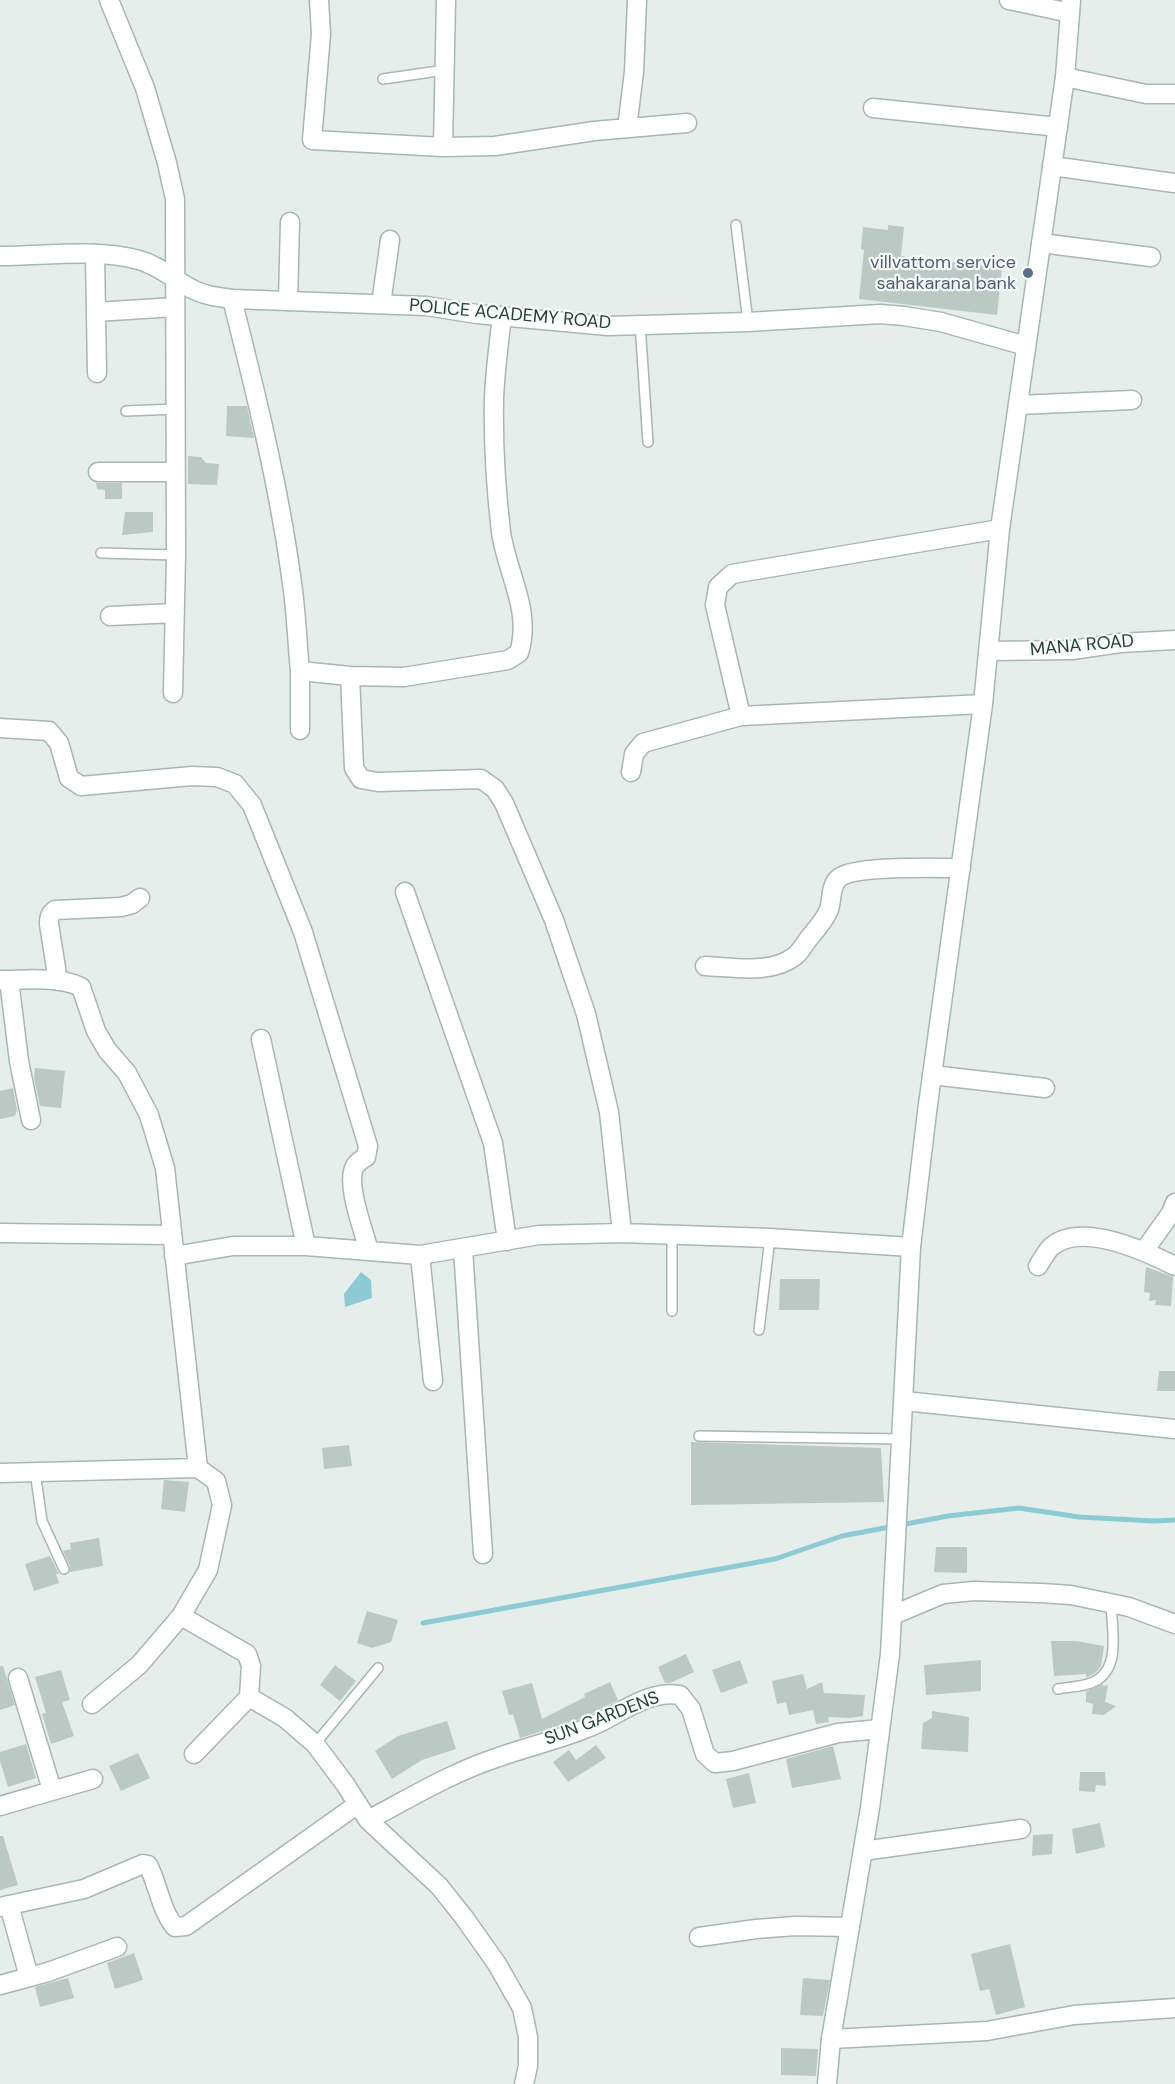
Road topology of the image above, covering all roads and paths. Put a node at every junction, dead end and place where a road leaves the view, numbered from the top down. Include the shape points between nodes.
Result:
1 (109, 0) edge
2 (319, 0) edge
3 (446, 0) edge
4 (637, 0) edge
5 (1009, 0) edge
6 (1070, 6) edge
7 (445, 70) junction
8 (1065, 77) junction
9 (383, 79) dead end
10 (1175, 94) edge
11 (873, 108) dead end
12 (687, 123) dead end
13 (1058, 127) junction
14 (627, 128) junction
15 (443, 147) junction
16 (1052, 166) junction
17 (1174, 183) edge
18 (290, 222) dead end
19 (736, 225) dead end
20 (390, 240) dead end
21 (1041, 243) junction
22 (95, 254) junction
23 (0, 256) edge
24 (1150, 257) dead end
25 (175, 278) junction
26 (232, 299) junction
27 (288, 301) junction
28 (381, 304) junction
29 (175, 307) junction
30 (96, 312) junction
31 (502, 316) junction
32 (748, 322) junction
33 (640, 324) junction
34 (1026, 346) junction
35 (97, 373) dead end
36 (1132, 400) dead end
37 (1018, 405) junction
38 (176, 409) junction
39 (126, 411) dead end
40 (648, 442) dead end
41 (98, 472) dead end
42 (176, 472) junction
43 (1000, 529) junction
44 (101, 554) dead end
45 (176, 555) junction
46 (175, 613) junction
47 (110, 616) dead end
48 (1175, 640) edge
49 (989, 651) junction
50 (300, 671) junction
51 (350, 676) junction
52 (173, 693) dead end
53 (983, 704) junction
54 (741, 716) junction
55 (0, 728) edge
56 (300, 730) dead end
57 (631, 772) dead end
58 (962, 868) junction
59 (405, 892) dead end
60 (140, 898) dead end
61 (705, 966) dead end
62 (5, 980) edge
63 (58, 981) junction
64 (261, 1039) dead end
65 (932, 1075) junction
66 (1045, 1088) dead end
67 (31, 1120) dead end
68 (1175, 1203) edge
69 (0, 1233) edge
70 (622, 1233) junction
71 (171, 1234) junction
72 (672, 1235) junction
73 (770, 1238) junction
74 (507, 1241) junction
75 (306, 1246) junction
76 (911, 1247) junction
77 (463, 1248) junction
78 (369, 1251) junction
79 (1144, 1251) junction
80 (420, 1255) junction
81 (174, 1256) junction
82 (1038, 1266) dead end
83 (1175, 1266) edge
84 (672, 1311) dead end
85 (759, 1330) dead end
86 (433, 1381) dead end
87 (904, 1401) junction
88 (1175, 1429) edge
89 (699, 1436) dead end
90 (902, 1439) junction
91 (198, 1468) junction
92 (35, 1471) junction
93 (0, 1473) edge
94 (483, 1554) dead end
95 (64, 1569) dead end
96 (1112, 1603) junction
97 (894, 1615) junction
98 (181, 1616) junction
99 (1175, 1624) edge
100 (378, 1668) dead end
101 (18, 1678) dead end
102 (1058, 1689) dead end
103 (249, 1697) junction
104 (92, 1704) dead end
105 (880, 1729) junction
106 (315, 1744) junction
107 (194, 1754) dead end
108 (93, 1779) dead end
109 (52, 1790) junction
110 (358, 1804) junction
111 (0, 1806) edge
112 (368, 1820) junction
113 (1021, 1829) dead end
114 (863, 1851) junction
115 (5, 1906) edge
116 (850, 1927) junction
117 (699, 1938) dead end
118 (117, 1947) dead end
119 (29, 1977) junction
120 (0, 1985) edge
121 (1175, 2008) edge
122 (831, 2039) junction
123 (524, 2084) edge
124 (827, 2084) edge

1 - 25 street via 145,88 167,163 175,199
2 - 15 street via 321,34 312,140
3 - 7 street
4 - 14 street
5 - 6 street
6 - 8 street
7 - 9 lane
7 - 15 street
8 - 10 street via 1146,94
8 - 13 street
11 - 13 street
12 - 14 street
13 - 16 street
14 - 15 street via 495,146
16 - 17 street
16 - 21 street
18 - 27 street
19 - 32 lane
20 - 28 street
21 - 24 street
21 - 34 street
22 - 23 street, POLICE ACADEMY ROAD
22 - 25 street, POLICE ACADEMY ROAD via 137,259 158,266
22 - 30 street
25 - 26 street, POLICE ACADEMY ROAD via 192,290
25 - 29 street
26 - 27 street, POLICE ACADEMY ROAD
26 - 50 street via 277,488 292,578
27 - 28 street, POLICE ACADEMY ROAD
28 - 31 street, POLICE ACADEMY ROAD
29 - 30 street
29 - 38 street
30 - 35 street
31 - 33 street, POLICE ACADEMY ROAD via 608,326
31 - 51 street via 494,398 497,471 501,534 522,610 524,638 519,653 508,660 404,677
32 - 33 street, POLICE ACADEMY ROAD
32 - 34 street, POLICE ACADEMY ROAD via 904,316 941,322
33 - 40 lane
34 - 37 street
36 - 37 street
37 - 43 street
38 - 39 lane
38 - 42 street
41 - 42 street
42 - 45 street
43 - 49 street
43 - 54 street via 732,574 718,587 715,605
44 - 45 lane
45 - 46 street
46 - 47 street
46 - 52 street
48 - 49 street, MANA ROAD via 1072,650
49 - 53 street
50 - 51 street
50 - 56 street
51 - 70 street via 354,768 361,779 480,779 495,789 504,803 554,920 586,1014 609,1112
53 - 54 street
53 - 58 street
54 - 57 street via 643,743 634,754
55 - 78 street via 49,731 59,742 69,778 81,786 217,777 235,784 252,805 303,932 368,1146 366,1157 356,1164 352,1174
58 - 61 street via 893,869 839,877 830,909 795,956 755,968
58 - 65 street
59 - 74 street via 493,1143
60 - 63 street via 121,906 52,912 49,924
62 - 63 street
62 - 67 street
63 - 71 street via 81,987 96,1031 127,1073 149,1115 165,1168
64 - 75 street
65 - 66 street
65 - 76 street
68 - 79 street
69 - 71 street
70 - 72 street
70 - 74 street via 539,1235
71 - 81 street
72 - 73 street
72 - 84 lane
73 - 76 street
73 - 85 lane
74 - 77 street
75 - 78 street
75 - 81 street via 234,1246
76 - 87 street
77 - 80 street
77 - 94 street
78 - 80 street
79 - 82 street via 1082,1236 1064,1239 1050,1248
79 - 83 street
80 - 86 street
81 - 91 street
87 - 88 street
87 - 90 street
89 - 90 lane
90 - 97 street
91 - 92 street
91 - 98 street via 216,1481 222,1505 208,1570
92 - 93 street
92 - 95 lane via 42,1521
96 - 97 street via 1071,1595 974,1591 944,1594
96 - 99 street
96 - 102 lane via 1110,1667 1089,1684
97 - 105 street
98 - 103 street via 247,1654 251,1666
98 - 104 street via 139,1665
100 - 106 lane
101 - 109 street
103 - 106 street via 285,1718
103 - 107 street
105 - 112 street, SUN GARDENS via 838,1733 715,1763 705,1754 691,1709 681,1695 669,1693 588,1728 494,1758
105 - 114 street
106 - 110 street
108 - 109 street
109 - 111 street
110 - 112 street
110 - 115 street via 186,1926 175,1927 169,1920 156,1879 148,1865 143,1864 84,1888
112 - 123 street via 439,1886 497,1964 522,2008 528,2037
113 - 114 street
114 - 116 street
115 - 119 street
116 - 117 street via 765,1928
116 - 122 street
118 - 119 street
119 - 120 street
121 - 122 street via 1074,2015 987,2031
122 - 124 street

